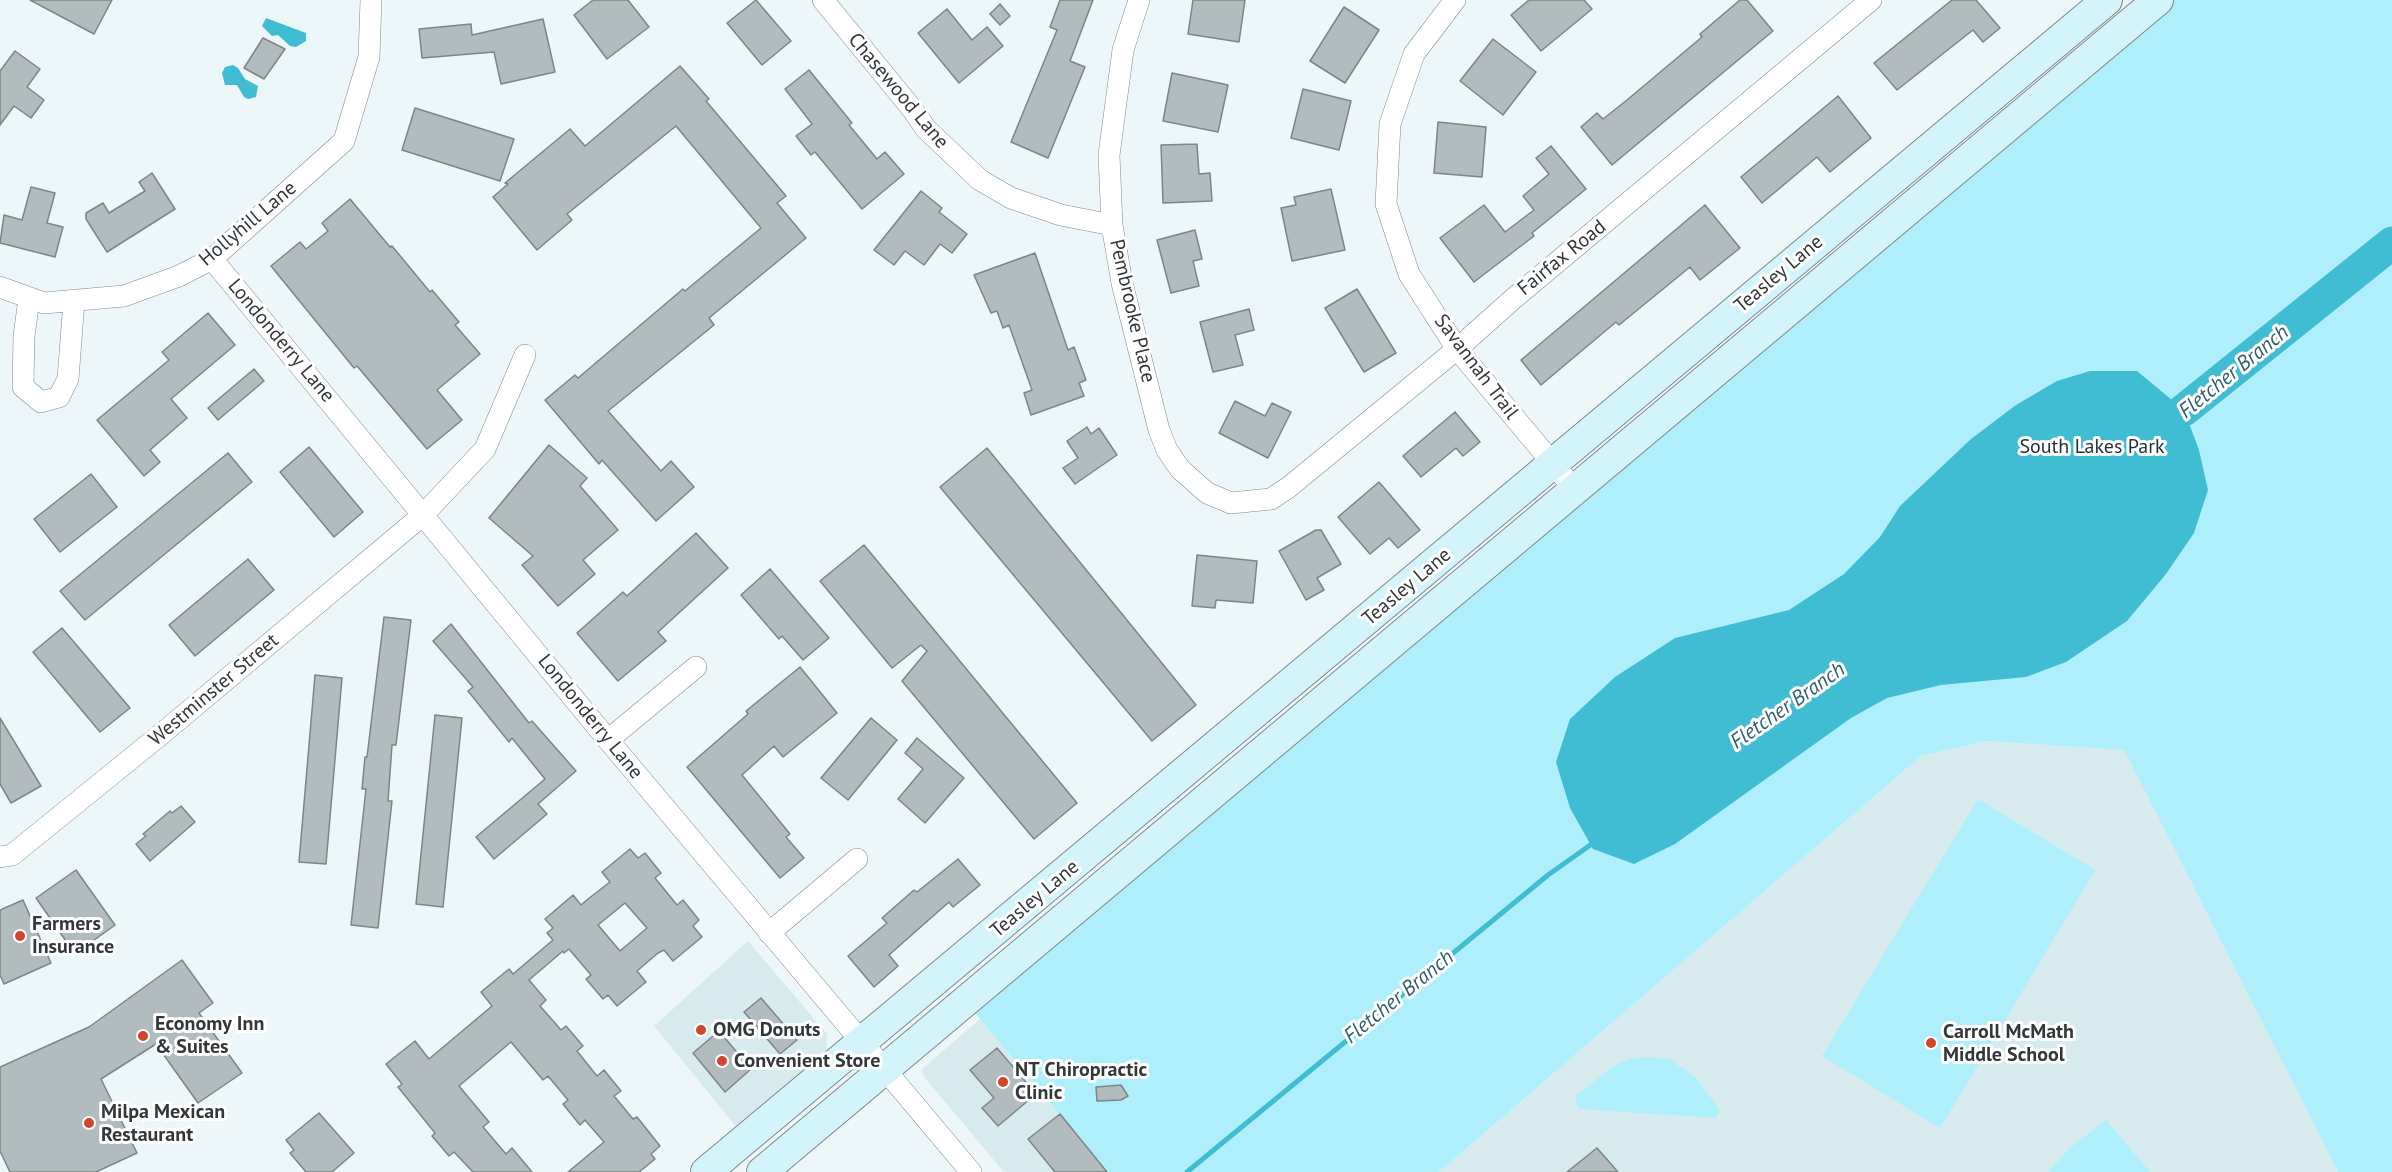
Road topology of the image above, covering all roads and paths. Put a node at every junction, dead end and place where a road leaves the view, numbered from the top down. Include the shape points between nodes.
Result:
1 (371, 0) edge
2 (824, 0) edge
3 (1138, 0) edge
4 (1455, 0) edge
5 (1871, 0) edge
6 (2107, 0) edge
7 (2158, 0) edge
8 (1112, 225) junction
9 (212, 259) junction
10 (0, 287) edge
11 (29, 299) junction
12 (74, 301) junction
13 (1457, 349) junction
14 (525, 355) dead end
15 (1553, 464) junction
16 (1575, 490) junction
17 (1247, 502) joint
18 (423, 515) junction
19 (696, 667) dead end
20 (608, 740) junction
21 (0, 856) edge
22 (857, 859) dead end
23 (770, 933) junction
24 (863, 1044) junction
25 (885, 1069) junction
26 (706, 1172) edge
27 (762, 1172) edge
28 (971, 1172) edge

1 - 9 street, Hollyhill Lane via 369,57 344,141
2 - 8 street, Chasewood Lane via 926,129 980,180 1011,198 1061,215
3 - 8 street, Pembrooke Place via 1123,50 1112,122
4 - 13 street, Savannah Trail via 1414,54 1390,124 1386,204 1409,274
5 - 13 street, Fairfax Road
6 - 15 main road, Teasley Lane
7 - 16 main road, Teasley Lane
8 - 17 street, Pembrooke Place via 1122,283 1167,450 1180,470 1207,493 1231,502
9 - 12 street, Hollyhill Lane via 124,296
9 - 18 street, Londonderry Lane
10 - 11 street, Hollyhill Lane
11 - 12 street, Hollyhill Lane via 44,303
11 - 12 street via 23,387 41,402 59,396 68,379
13 - 15 street, Savannah Trail
13 - 17 street, Fairfax Road via 1289,487 1271,499
14 - 18 street, Westminster Street via 485,448
15 - 16 street, Savannah Trail
15 - 24 main road, Teasley Lane
16 - 25 main road, Teasley Lane
18 - 20 street, Londonderry Lane
18 - 21 street, Westminster Street via 12,855
19 - 20 street
20 - 23 street, Londonderry Lane
22 - 23 street
23 - 24 street, Londonderry Lane
24 - 25 street, Londonderry Lane
24 - 26 main road, Teasley Lane
25 - 27 main road, Teasley Lane
25 - 28 street, Londonderry Lane

